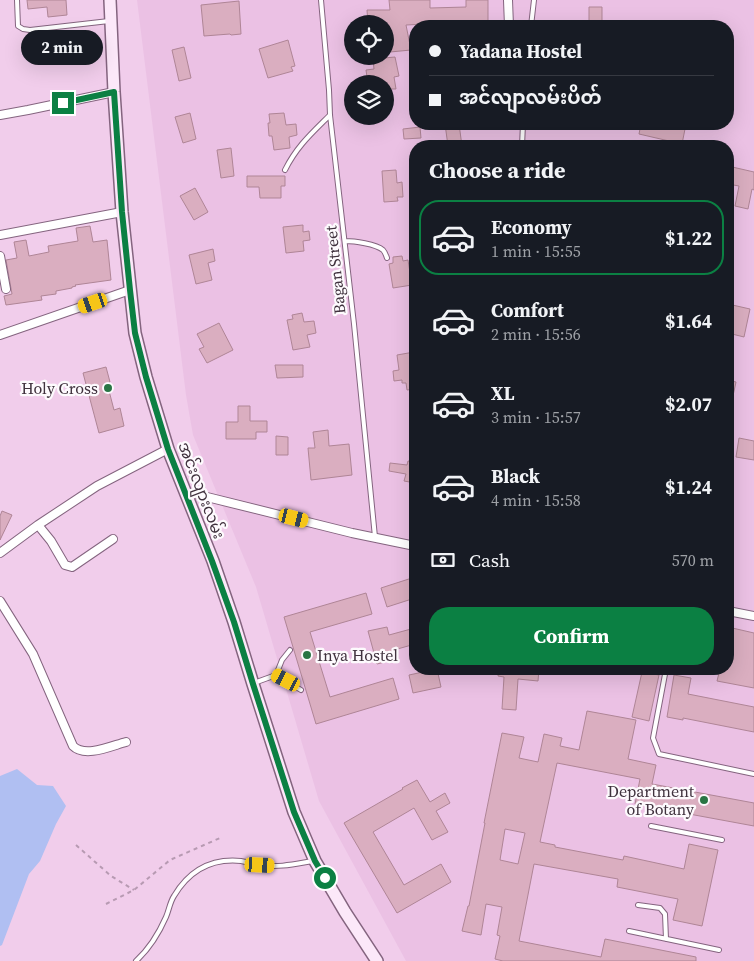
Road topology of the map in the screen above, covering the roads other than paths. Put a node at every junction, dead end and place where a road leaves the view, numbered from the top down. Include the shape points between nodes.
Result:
1 (17, 0) edge
2 (110, 0) edge
3 (321, 0) edge
4 (508, 0) edge
5 (534, 0) edge
6 (509, 20) edge
7 (532, 20) edge
8 (111, 21) junction
9 (114, 92) junction
10 (330, 114) junction
11 (0, 115) edge
12 (285, 170) dead end
13 (122, 212) junction
14 (0, 235) edge
15 (345, 241) junction
16 (0, 256) edge
17 (387, 258) dead end
18 (6, 289) dead end
19 (130, 290) junction
20 (0, 335) edge
21 (168, 449) junction
22 (184, 491) junction
23 (199, 495) joint
24 (38, 525) junction
25 (374, 537) junction
26 (114, 539) dead end
27 (409, 545) edge
28 (0, 553) edge
29 (0, 601) edge
30 (734, 612) edge
31 (754, 616) edge
32 (290, 650) dead end
33 (276, 675) junction
34 (665, 675) edge
35 (253, 684) junction
36 (301, 690) dead end
37 (126, 742) dead end
38 (754, 774) edge
39 (651, 826) dead end
40 (722, 840) dead end
41 (315, 861) junction
42 (638, 905) dead end
43 (629, 931) dead end
44 (666, 938) junction
45 (719, 950) dead end
46 (136, 961) edge
47 (377, 961) edge

1 - 8 lane via 18,26 23,29
2 - 8 main road, အင်းလျားလမ်း
3 - 10 lane, Bagan Street
4 - 6 street
5 - 7 lane
8 - 9 main road, အင်းလျားလမ်း
9 - 11 street
9 - 13 main road, အင်းလျားလမ်း
10 - 12 lane via 299,146
10 - 15 lane, Bagan Street
13 - 14 street
13 - 19 main road, အင်းလျားလမ်း
15 - 17 lane via 372,245 382,250
15 - 25 lane, Bagan Street
16 - 18 street
19 - 20 street
19 - 21 main road, အင်းလျားလမ်း via 146,377
21 - 22 main road, အင်းလျားလမ်း
21 - 24 street via 97,486
22 - 23 lane
22 - 35 main road, အင်းလျားလမ်း via 234,622
23 - 25 street
24 - 26 street via 65,565 72,567
24 - 28 street
25 - 27 street
29 - 37 street via 33,654 73,746 87,752
30 - 31 street
32 - 33 lane
33 - 35 lane
33 - 36 lane
34 - 38 lane via 653,738 659,754
35 - 41 main road, အင်းလျားလမ်း via 294,812
39 - 40 lane
41 - 46 lane via 282,866 226,861 209,864 196,871 184,880 154,940
41 - 47 main road, အင်းလျားလမ်း
42 - 44 lane via 660,908 664,914
43 - 44 lane
44 - 45 lane

